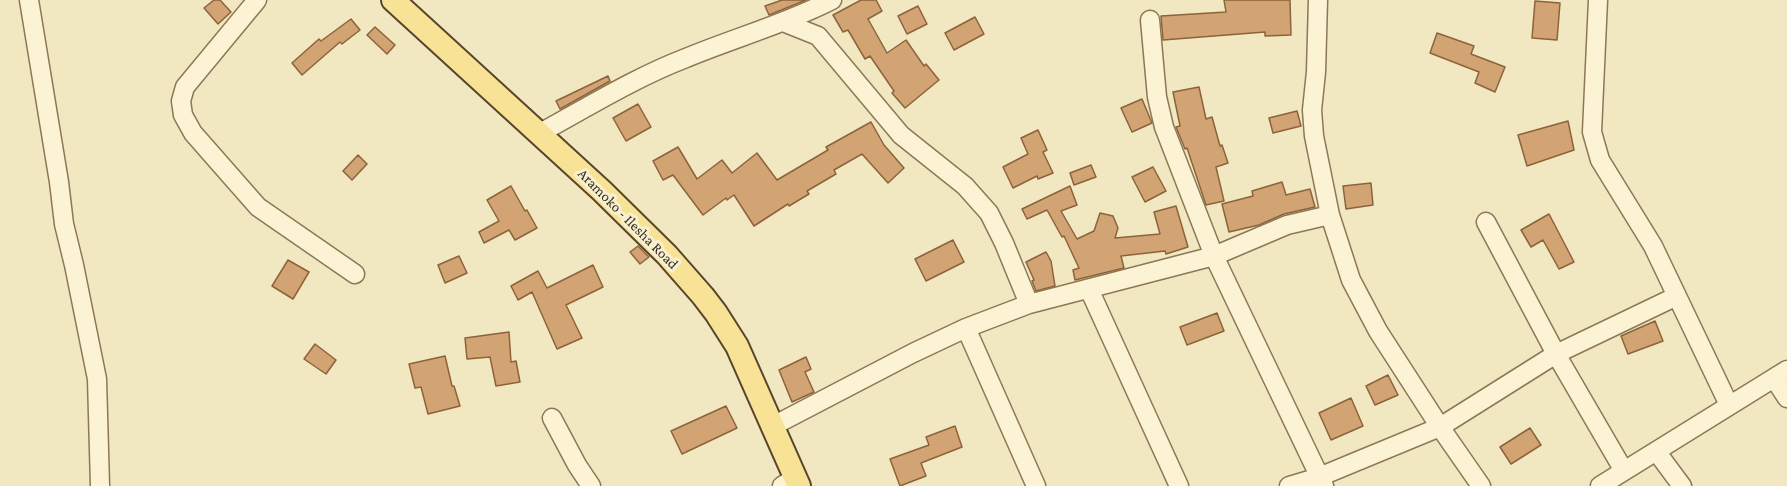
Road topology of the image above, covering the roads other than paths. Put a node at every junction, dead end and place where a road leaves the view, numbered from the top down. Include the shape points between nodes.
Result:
1 (29, 0) edge
2 (257, 0) edge
3 (393, 0) edge
4 (1317, 0) edge
5 (1598, 0) edge
6 (824, 4) edge
7 (1150, 20) dead end
8 (783, 22) junction
9 (818, 36) junction
10 (538, 134) junction
11 (1330, 215) junction
12 (1486, 222) dead end
13 (1214, 256) junction
14 (355, 274) dead end
15 (1089, 289) junction
16 (1677, 296) junction
17 (1029, 304) junction
18 (966, 328) junction
19 (1556, 354) junction
20 (1780, 374) edge
21 (1787, 398) edge
22 (1729, 405) junction
23 (552, 418) dead end
24 (771, 427) junction
25 (1440, 427) junction
26 (1656, 451) junction
27 (1624, 471) junction
28 (1321, 482) edge
29 (792, 483) edge
30 (100, 486) edge
31 (591, 486) edge
32 (1036, 486) edge
33 (1179, 486) edge
34 (1289, 486) edge
35 (1481, 486) edge
36 (1600, 486) edge
37 (1682, 486) edge

1 - 30 street via 63,224 97,379
2 - 14 street via 185,87 183,115 193,134 258,207
3 - 10 main road, Aramoko - Ilesha Road
4 - 11 street via 1312,110
5 - 16 street via 1592,132 1600,160 1653,246
6 - 8 street
6 - 9 street
7 - 13 street via 1164,127
8 - 9 street
8 - 10 street via 649,74
9 - 17 street via 901,135 965,186 989,213
10 - 24 main road, Aramoko - Ilesha Road via 667,255 716,313 736,346
11 - 13 street via 1287,225
11 - 25 street via 1352,280 1378,331
12 - 19 street
13 - 15 street
13 - 28 street
15 - 17 street
15 - 33 street
16 - 19 street
16 - 22 street
17 - 18 street
18 - 24 street
18 - 32 street
19 - 25 street
19 - 27 street
20 - 21 street
20 - 22 street
22 - 26 street
23 - 31 street
24 - 29 main road, Aramoko - Ilesha Road
25 - 28 street
25 - 35 street
26 - 27 street
26 - 37 street
27 - 36 street
28 - 34 street

